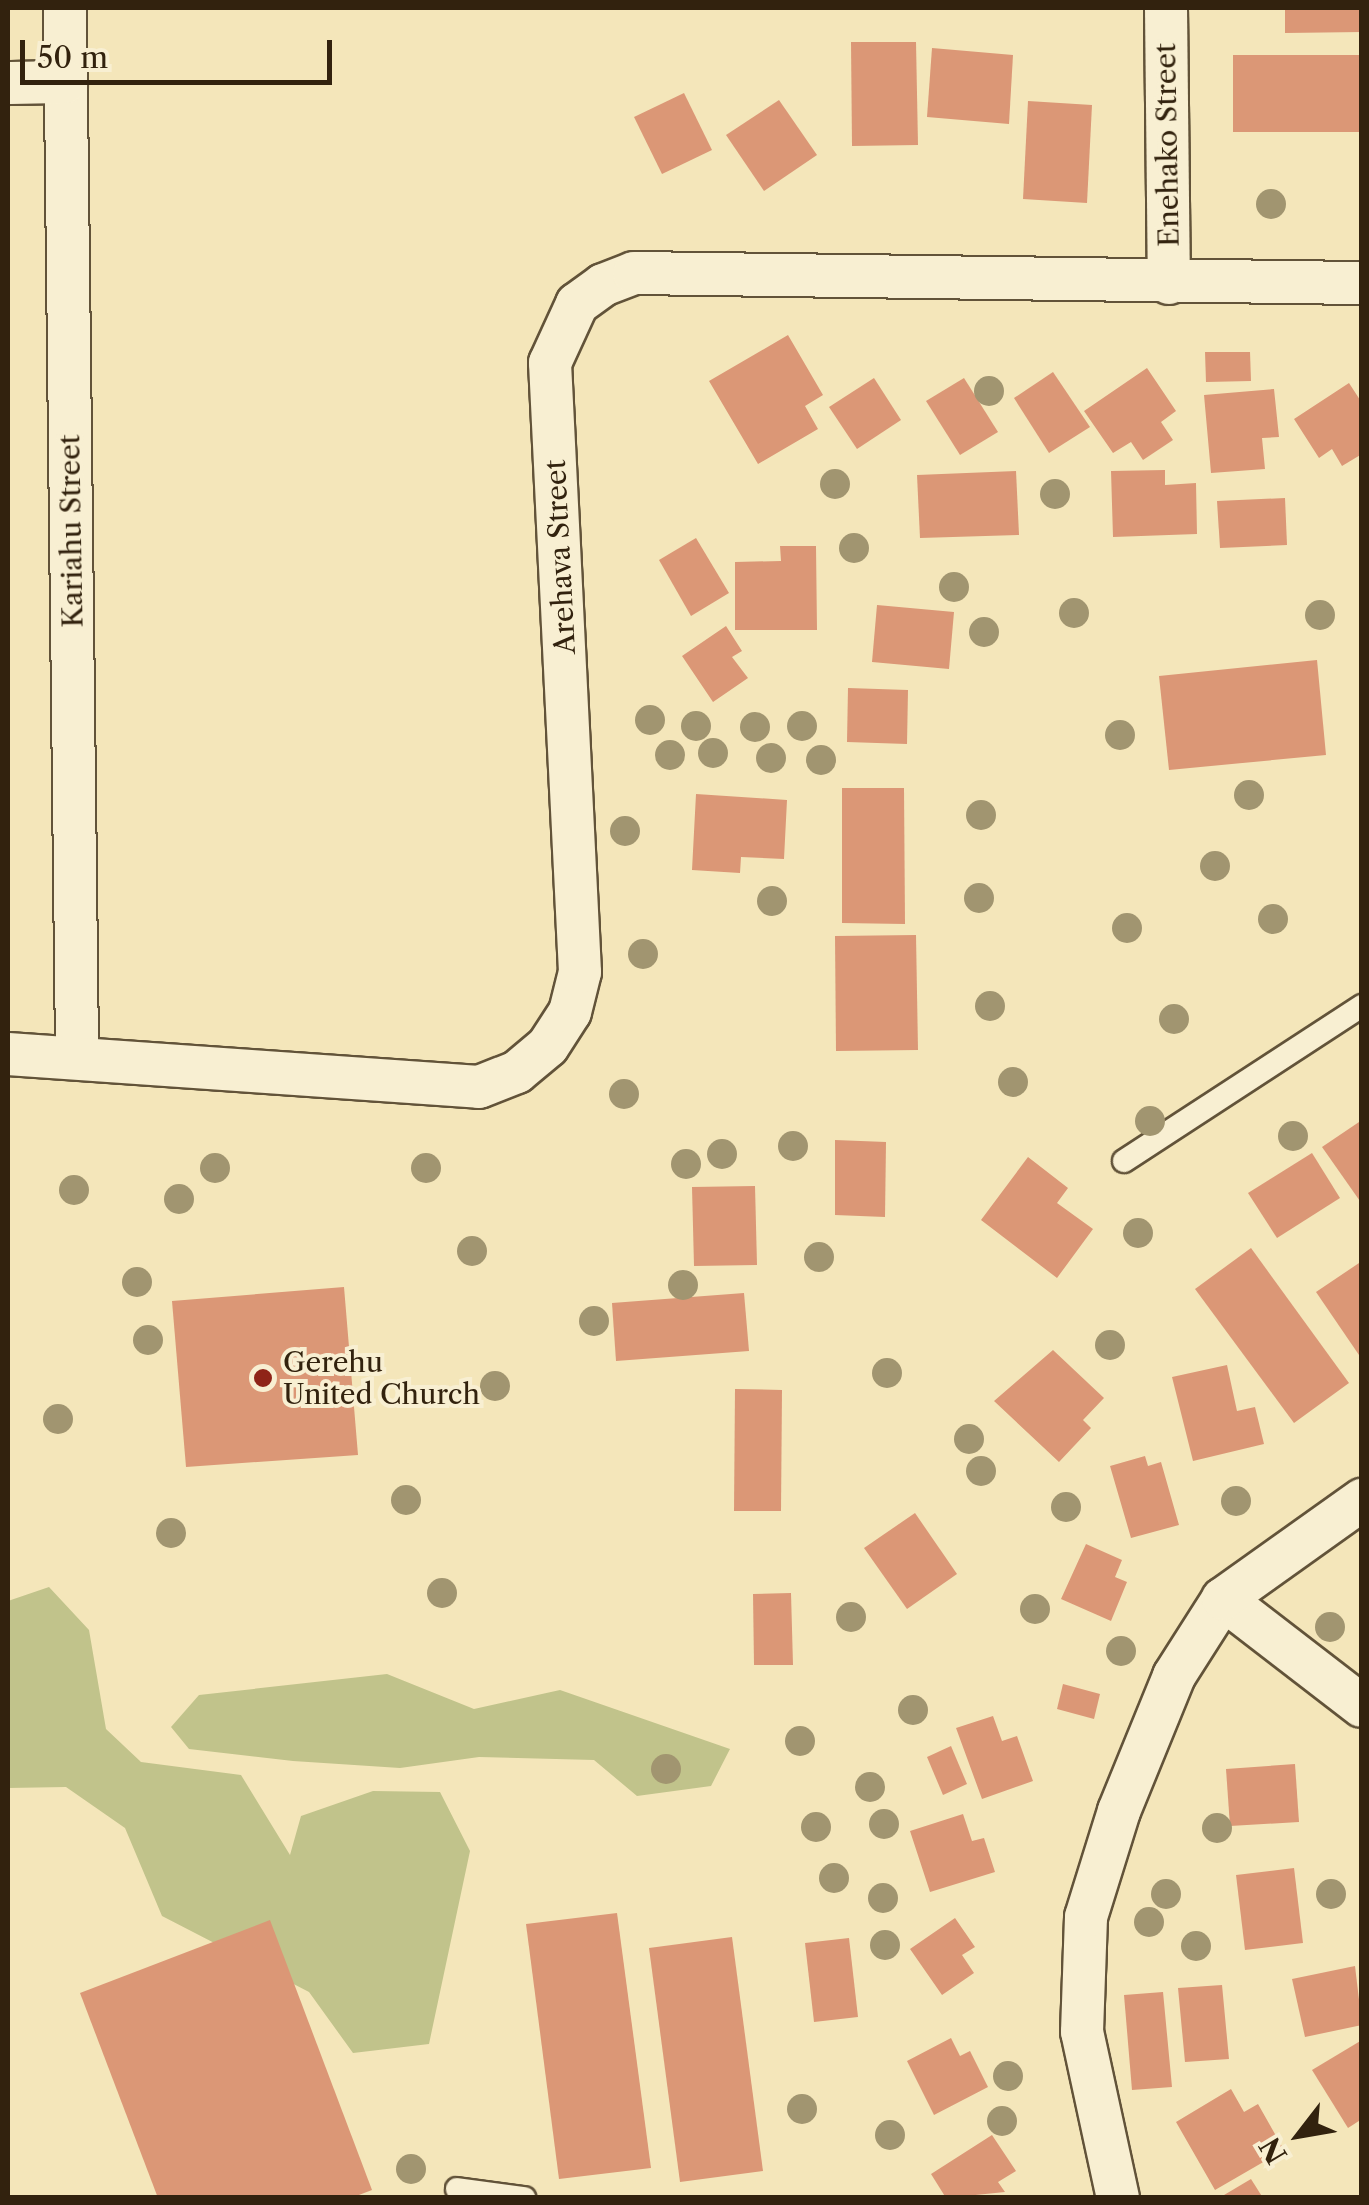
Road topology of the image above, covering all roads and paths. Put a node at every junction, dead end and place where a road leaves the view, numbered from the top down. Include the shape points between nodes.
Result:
1 (66, 8) edge
2 (1166, 8) edge
3 (66, 82) junction
4 (8, 83) edge
5 (1169, 283) junction
6 (1362, 283) edge
7 (1362, 1006) edge
8 (8, 1054) edge
9 (77, 1054) junction
10 (1124, 1160) dead end
11 (1362, 1500) edge
12 (1223, 1599) junction
13 (1362, 1706) edge
14 (457, 2189) dead end
15 (524, 2198) edge
16 (1118, 2198) edge

1 - 3 street, Kariahu Street
2 - 5 street, Enehako Street
3 - 4 street
3 - 9 street, Kariahu Street
5 - 6 street, Arehava Street
5 - 9 street, Arehava Street via 634,274 604,285 578,304 550,363 580,972 570,1012 548,1046 517,1072 479,1086
7 - 10 lane
8 - 9 street, Arehava Street
11 - 12 street
12 - 13 street
12 - 16 street via 1174,1676 1119,1812 1086,1917 1082,2032
14 - 15 lane

